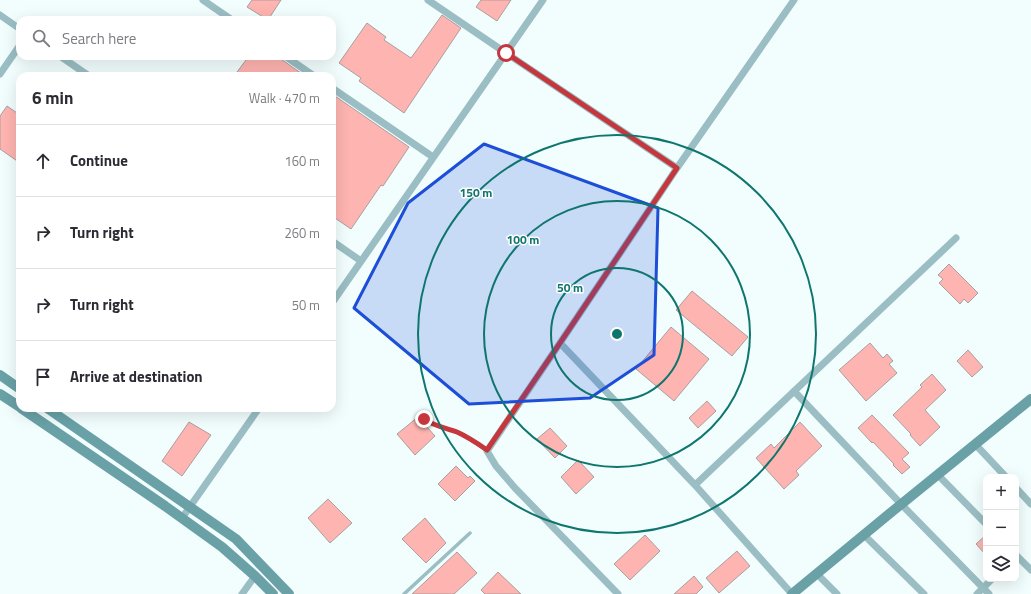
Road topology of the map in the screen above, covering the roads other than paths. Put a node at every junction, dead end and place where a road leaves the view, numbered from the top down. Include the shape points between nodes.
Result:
1 (203, 0) edge
2 (428, 0) edge
3 (543, 0) edge
4 (794, 0) edge
5 (0, 15) edge
6 (226, 16) edge
7 (16, 26) edge
8 (16, 51) edge
9 (506, 53) junction
10 (66, 60) edge
11 (291, 60) edge
12 (83, 72) edge
13 (308, 72) edge
14 (0, 74) edge
15 (336, 91) edge
16 (433, 157) junction
17 (677, 168) junction
18 (956, 238) dead end
19 (336, 244) edge
20 (361, 261) junction
21 (336, 297) edge
22 (560, 343) junction
23 (0, 375) edge
24 (16, 386) edge
25 (794, 391) junction
26 (0, 394) edge
27 (1031, 399) edge
28 (16, 405) edge
29 (26, 412) edge
30 (53, 412) edge
31 (256, 412) edge
32 (424, 419) dead end
33 (976, 444) junction
34 (487, 450) junction
35 (938, 474) junction
36 (1003, 474) edge
37 (695, 485) junction
38 (1019, 491) edge
39 (901, 504) junction
40 (1031, 504) edge
41 (190, 506) junction
42 (182, 518) junction
43 (983, 521) edge
44 (470, 533) dead end
45 (864, 535) junction
46 (1019, 558) edge
47 (1031, 570) edge
48 (817, 574) junction
49 (256, 576) junction
50 (989, 582) edge
51 (983, 588) junction
52 (242, 594) edge
53 (273, 594) edge
54 (288, 594) edge
55 (404, 594) edge
56 (618, 594) edge
57 (792, 594) edge
58 (837, 594) edge
59 (924, 594) edge
60 (977, 594) edge
61 (989, 594) edge

1 - 6 street
2 - 9 street
3 - 9 street
4 - 17 street
5 - 7 street
8 - 14 street
9 - 16 street
9 - 17 street
10 - 12 street
11 - 13 street
15 - 16 street
16 - 20 street
17 - 22 street
18 - 25 street
19 - 20 street
20 - 21 street
22 - 34 street
22 - 37 street
23 - 24 street
25 - 37 street
25 - 39 street
26 - 28 street
27 - 33 street
29 - 42 street
30 - 41 street
31 - 41 street
32 - 34 lane via 456,432
33 - 35 street
33 - 36 street
34 - 56 street via 496,466 515,488
35 - 39 street
35 - 43 street
37 - 57 street
38 - 40 street
39 - 45 street
39 - 51 street
41 - 42 street
41 - 54 street via 236,539
42 - 49 street
44 - 55 lane
45 - 48 street
45 - 59 street
46 - 47 street
48 - 57 street
48 - 58 street
49 - 52 street
49 - 53 street
50 - 51 street
51 - 60 street
51 - 61 street

